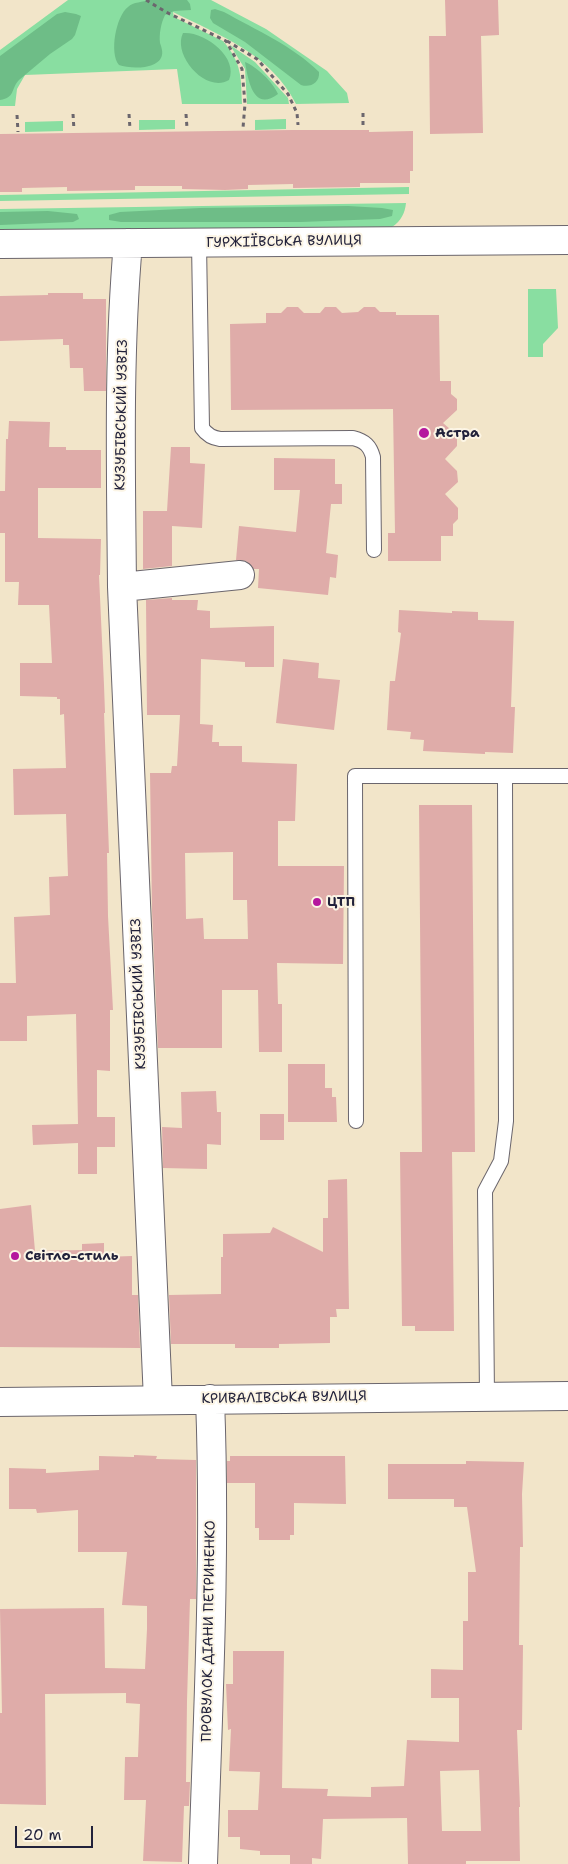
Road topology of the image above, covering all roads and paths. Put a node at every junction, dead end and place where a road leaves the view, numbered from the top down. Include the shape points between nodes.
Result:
1 (146, 0) edge
2 (226, 41) junction
3 (363, 113) dead end
4 (73, 114) dead end
5 (130, 114) dead end
6 (186, 114) dead end
7 (17, 115) dead end
8 (298, 126) dead end
9 (364, 126) dead end
10 (187, 128) dead end
11 (243, 128) dead end
12 (130, 129) dead end
13 (74, 130) dead end
14 (18, 132) dead end
15 (568, 240) edge
16 (128, 243) junction
17 (199, 243) junction
18 (0, 244) edge
19 (374, 550) dead end
20 (240, 575) dead end
21 (122, 587) junction
22 (506, 776) junction
23 (568, 776) edge
24 (356, 1121) dead end
25 (487, 1396) junction
26 (568, 1396) edge
27 (210, 1399) junction
28 (158, 1400) junction
29 (0, 1402) edge
30 (203, 1864) edge

1 - 2 path
2 - 8 path via 257,59 288,94 297,113
2 - 11 path via 242,69
3 - 9 path
4 - 13 path
5 - 12 path
6 - 10 path
7 - 14 path
15 - 17 street, ГУРЖІЇВСЬКА ВУЛИЦЯ
16 - 17 street, ГУРЖІЇВСЬКА ВУЛИЦЯ
16 - 18 street, ГУРЖІЇВСЬКА ВУЛИЦЯ
16 - 21 street, КУЗУБІВСЬКИЙ УЗВІЗ via 121,444
17 - 19 lane via 202,428 213,438 220,439 353,438 367,444 373,458
20 - 21 street
21 - 28 street, КУЗУБІВСЬКИЙ УЗВІЗ
22 - 23 lane
22 - 24 lane via 355,776
22 - 25 lane via 506,1121 501,1161 485,1192
25 - 26 street, КРИВАЛІВСЬКА ВУЛИЦЯ
25 - 27 street, КРИВАЛІВСЬКА ВУЛИЦЯ
27 - 28 street, КРИВАЛІВСЬКА ВУЛИЦЯ
27 - 30 street, ПРОВУЛОК ДІАНИ ПЕТРИНЕНКО via 212,1547
28 - 29 street, КРИВАЛІВСЬКА ВУЛИЦЯ

